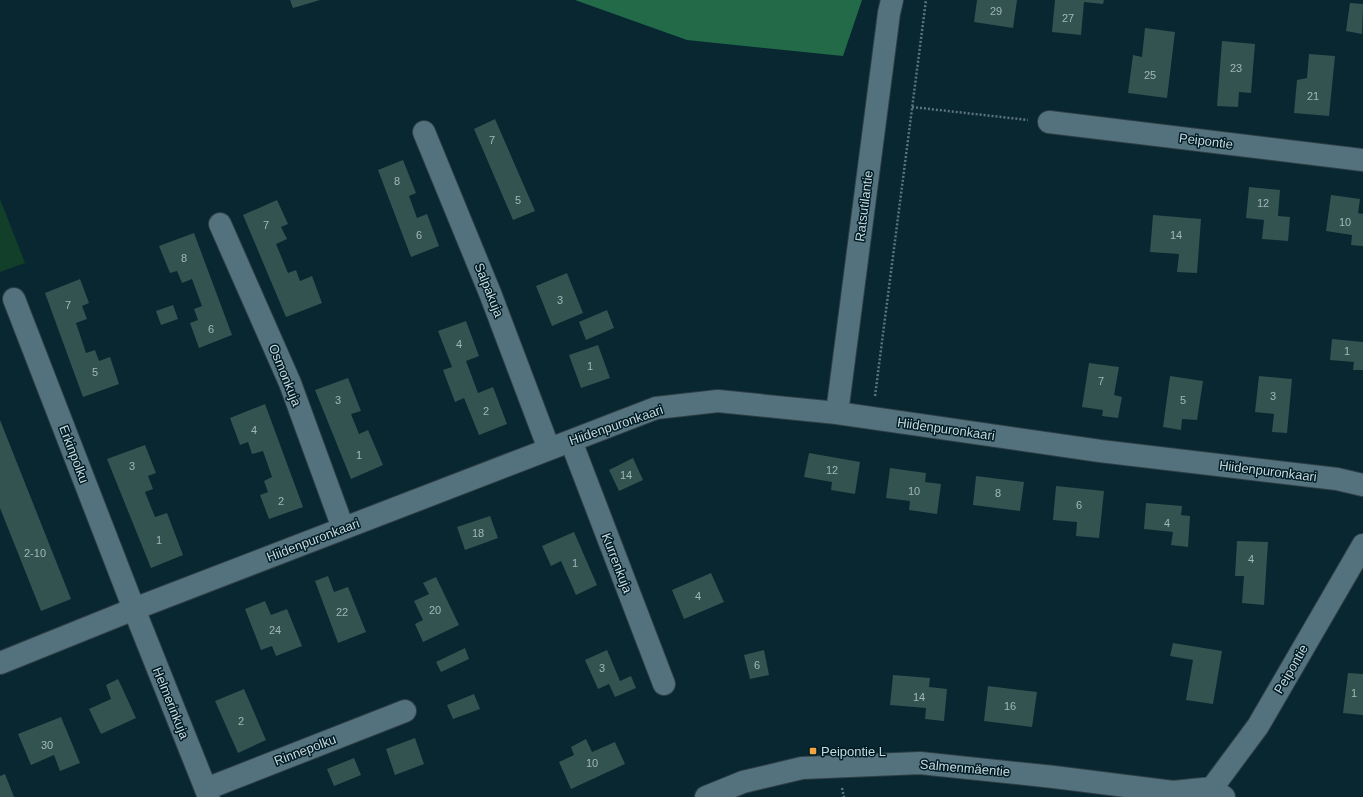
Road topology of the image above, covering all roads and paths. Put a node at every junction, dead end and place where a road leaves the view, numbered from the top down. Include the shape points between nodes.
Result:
1 (892, 0) edge
2 (926, 0) edge
3 (912, 107) junction
4 (1049, 122) joint
5 (424, 132) dead end
6 (1363, 160) edge
7 (220, 224) dead end
8 (14, 299) dead end
9 (837, 413) junction
10 (875, 419) junction
11 (570, 441) junction
12 (550, 449) junction
13 (1363, 485) edge
14 (343, 528) junction
15 (1363, 545) edge
16 (134, 609) junction
17 (0, 663) edge
18 (664, 684) dead end
19 (405, 711) dead end
20 (1218, 792) edge
21 (207, 793) edge
22 (706, 797) edge

1 - 9 street, Ratsutilantie
2 - 3 path
3 - 4 path
3 - 10 path via 875,390
4 - 6 street, Peipontie
5 - 12 street, Salpakuja via 490,292
7 - 14 street, Osmonkuja via 290,383
8 - 16 street, Erkinpolku
9 - 10 street, Hiidenpuronkaari
9 - 11 street, Hiidenpuronkaari via 718,401 656,408
10 - 13 street, Hiidenpuronkaari via 1100,451 1338,479
11 - 12 street, Hiidenpuronkaari
11 - 18 street, Kurrenkuja
12 - 14 street, Hiidenpuronkaari
14 - 16 street, Hiidenpuronkaari
15 - 20 street, Peipontie
16 - 17 street, Hiidenpuronkaari
16 - 21 street, Helmerinkuja
19 - 21 street, Rinnepolku
20 - 22 street, Salmenmäentie via 1174,792 920,763 802,768 743,782

